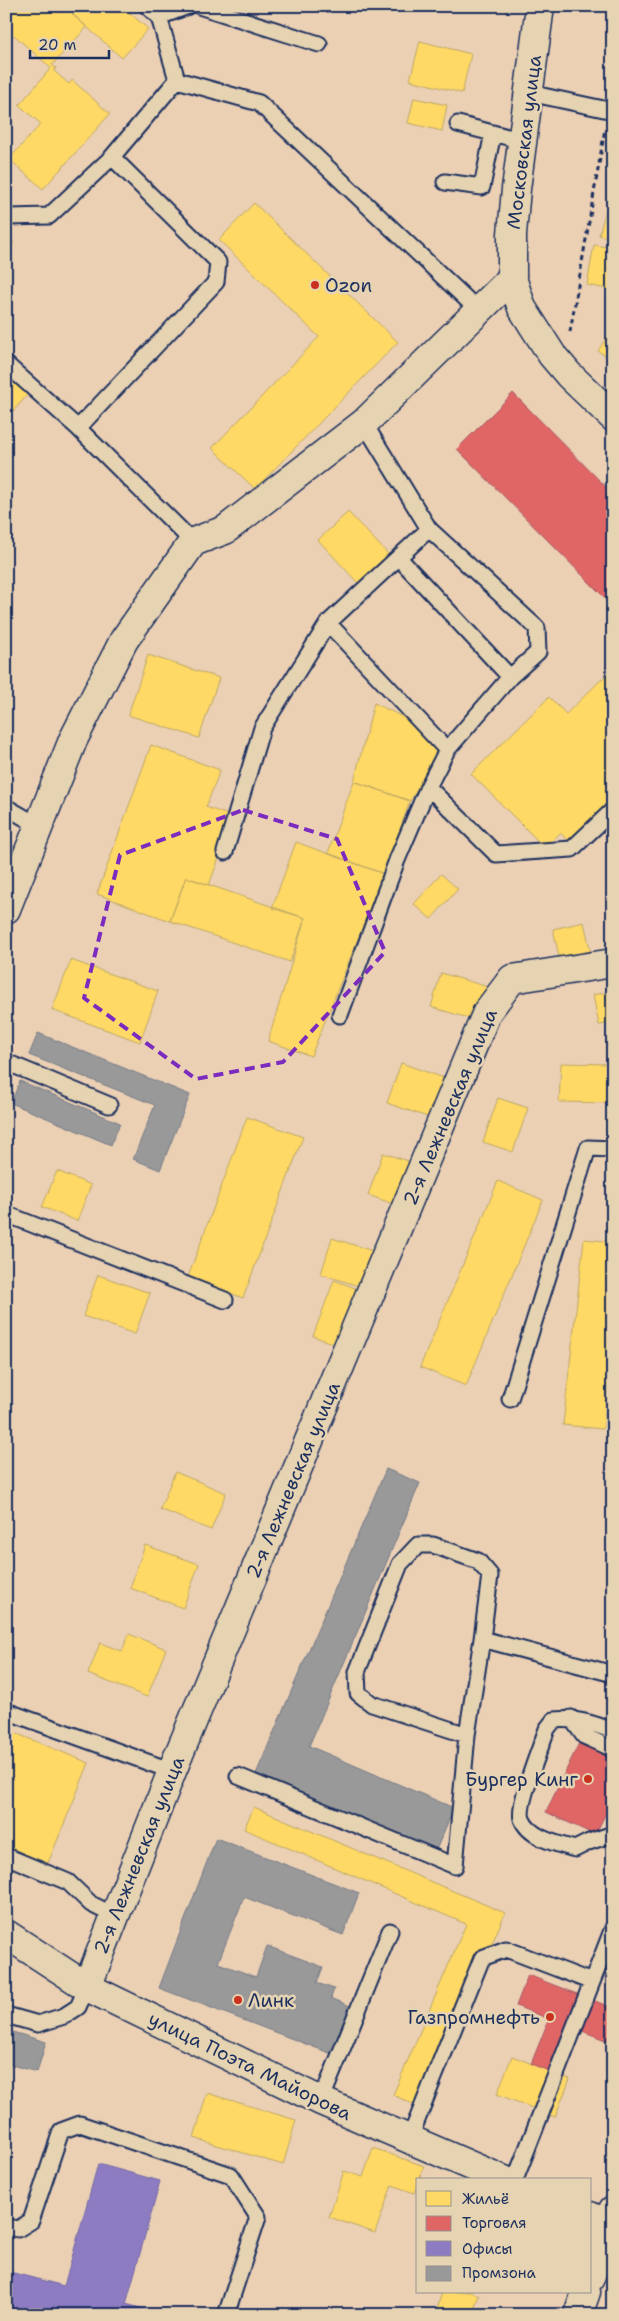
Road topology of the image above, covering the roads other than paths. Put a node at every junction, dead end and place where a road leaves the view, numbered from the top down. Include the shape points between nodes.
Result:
1 (147, 6) edge
2 (188, 6) edge
3 (199, 6) edge
4 (540, 6) edge
5 (159, 17) junction
6 (319, 44) dead end
7 (177, 80) junction
8 (529, 93) junction
9 (610, 111) edge
10 (458, 124) dead end
11 (493, 133) junction
12 (523, 141) junction
13 (112, 157) junction
14 (445, 182) dead end
15 (6, 214) edge
16 (512, 278) junction
17 (478, 310) junction
18 (6, 364) edge
19 (613, 417) edge
20 (364, 423) junction
21 (78, 428) junction
22 (429, 529) junction
23 (193, 542) junction
24 (398, 558) junction
25 (328, 623) junction
26 (510, 677) junction
27 (447, 750) junction
28 (428, 787) junction
29 (6, 807) edge
30 (613, 810) edge
31 (39, 826) junction
32 (225, 852) dead end
33 (6, 909) edge
34 (613, 963) edge
35 (340, 1015) dead end
36 (6, 1062) edge
37 (109, 1105) dead end
38 (613, 1149) edge
39 (6, 1214) edge
40 (225, 1300) dead end
41 (510, 1399) dead end
42 (482, 1638) junction
43 (613, 1674) edge
44 (6, 1711) edge
45 (571, 1718) junction
46 (613, 1731) edge
47 (467, 1735) junction
48 (613, 1749) edge
49 (172, 1771) junction
50 (238, 1776) dead end
51 (613, 1834) edge
52 (6, 1856) edge
53 (115, 1916) junction
54 (613, 1928) edge
55 (390, 1931) dead end
56 (6, 1934) edge
57 (592, 1982) junction
58 (87, 1987) junction
59 (6, 2015) edge
60 (321, 2101) junction
61 (409, 2140) junction
62 (499, 2178) edge
63 (516, 2178) edge
64 (604, 2217) edge
65 (6, 2227) edge
66 (592, 2269) edge
67 (585, 2294) edge
68 (226, 2315) edge
69 (578, 2315) edge

1 - 5 lane
2 - 5 lane
3 - 6 lane
4 - 8 main road, Московская улица
5 - 7 lane
7 - 13 lane
7 - 17 lane via 259,103
8 - 9 lane
8 - 12 main road, Московская улица
10 - 11 lane
11 - 12 lane
11 - 14 lane via 482,187
12 - 16 main road, Московская улица via 512,234
13 - 15 lane via 49,216 9,217
13 - 21 lane via 218,262 216,282
16 - 17 main road
16 - 19 main road, Московская улица via 522,308 552,355 569,376
17 - 20 main road
18 - 21 lane
20 - 22 lane
20 - 23 main road via 225,530
21 - 23 lane
22 - 24 lane
22 - 26 lane via 537,628 538,652
23 - 31 main road via 124,640 73,740
24 - 25 lane
24 - 26 lane
25 - 27 lane
25 - 32 lane via 262,728
26 - 27 lane
27 - 28 lane
28 - 30 lane via 496,854 572,849
28 - 35 lane via 397,860
29 - 31 lane
31 - 33 main road
34 - 49 main road, 2-я Лежневская улица via 512,979 487,1012
36 - 37 lane
38 - 41 lane via 588,1148
39 - 40 lane
42 - 43 lane
42 - 47 lane
42 - 47 lane via 490,1575 478,1561 433,1545 418,1545 400,1564 357,1672 358,1693 372,1704
44 - 49 lane
45 - 46 lane
45 - 48 lane via 584,1736
45 - 51 lane via 554,1720 547,1729 521,1805 522,1820 535,1835 575,1849
47 - 50 lane via 455,1866
49 - 53 main road, 2-я Лежневская улица
52 - 53 lane via 68,1882 91,1904
53 - 58 main road, 2-я Лежневская улица
54 - 57 lane
55 - 60 lane
56 - 58 main road, улица Поэта Майорова
57 - 61 lane via 506,1949 482,1958
57 - 63 lane
58 - 59 lane via 78,2007 64,2016 38,2024
58 - 60 main road, улица Поэта Майорова
60 - 61 main road, улица Поэта Майорова
61 - 62 main road, улица Поэта Майорова
64 - 66 main road
65 - 68 lane via 18,2229 32,2221 61,2132 80,2124 231,2175 258,2217
67 - 69 main road

